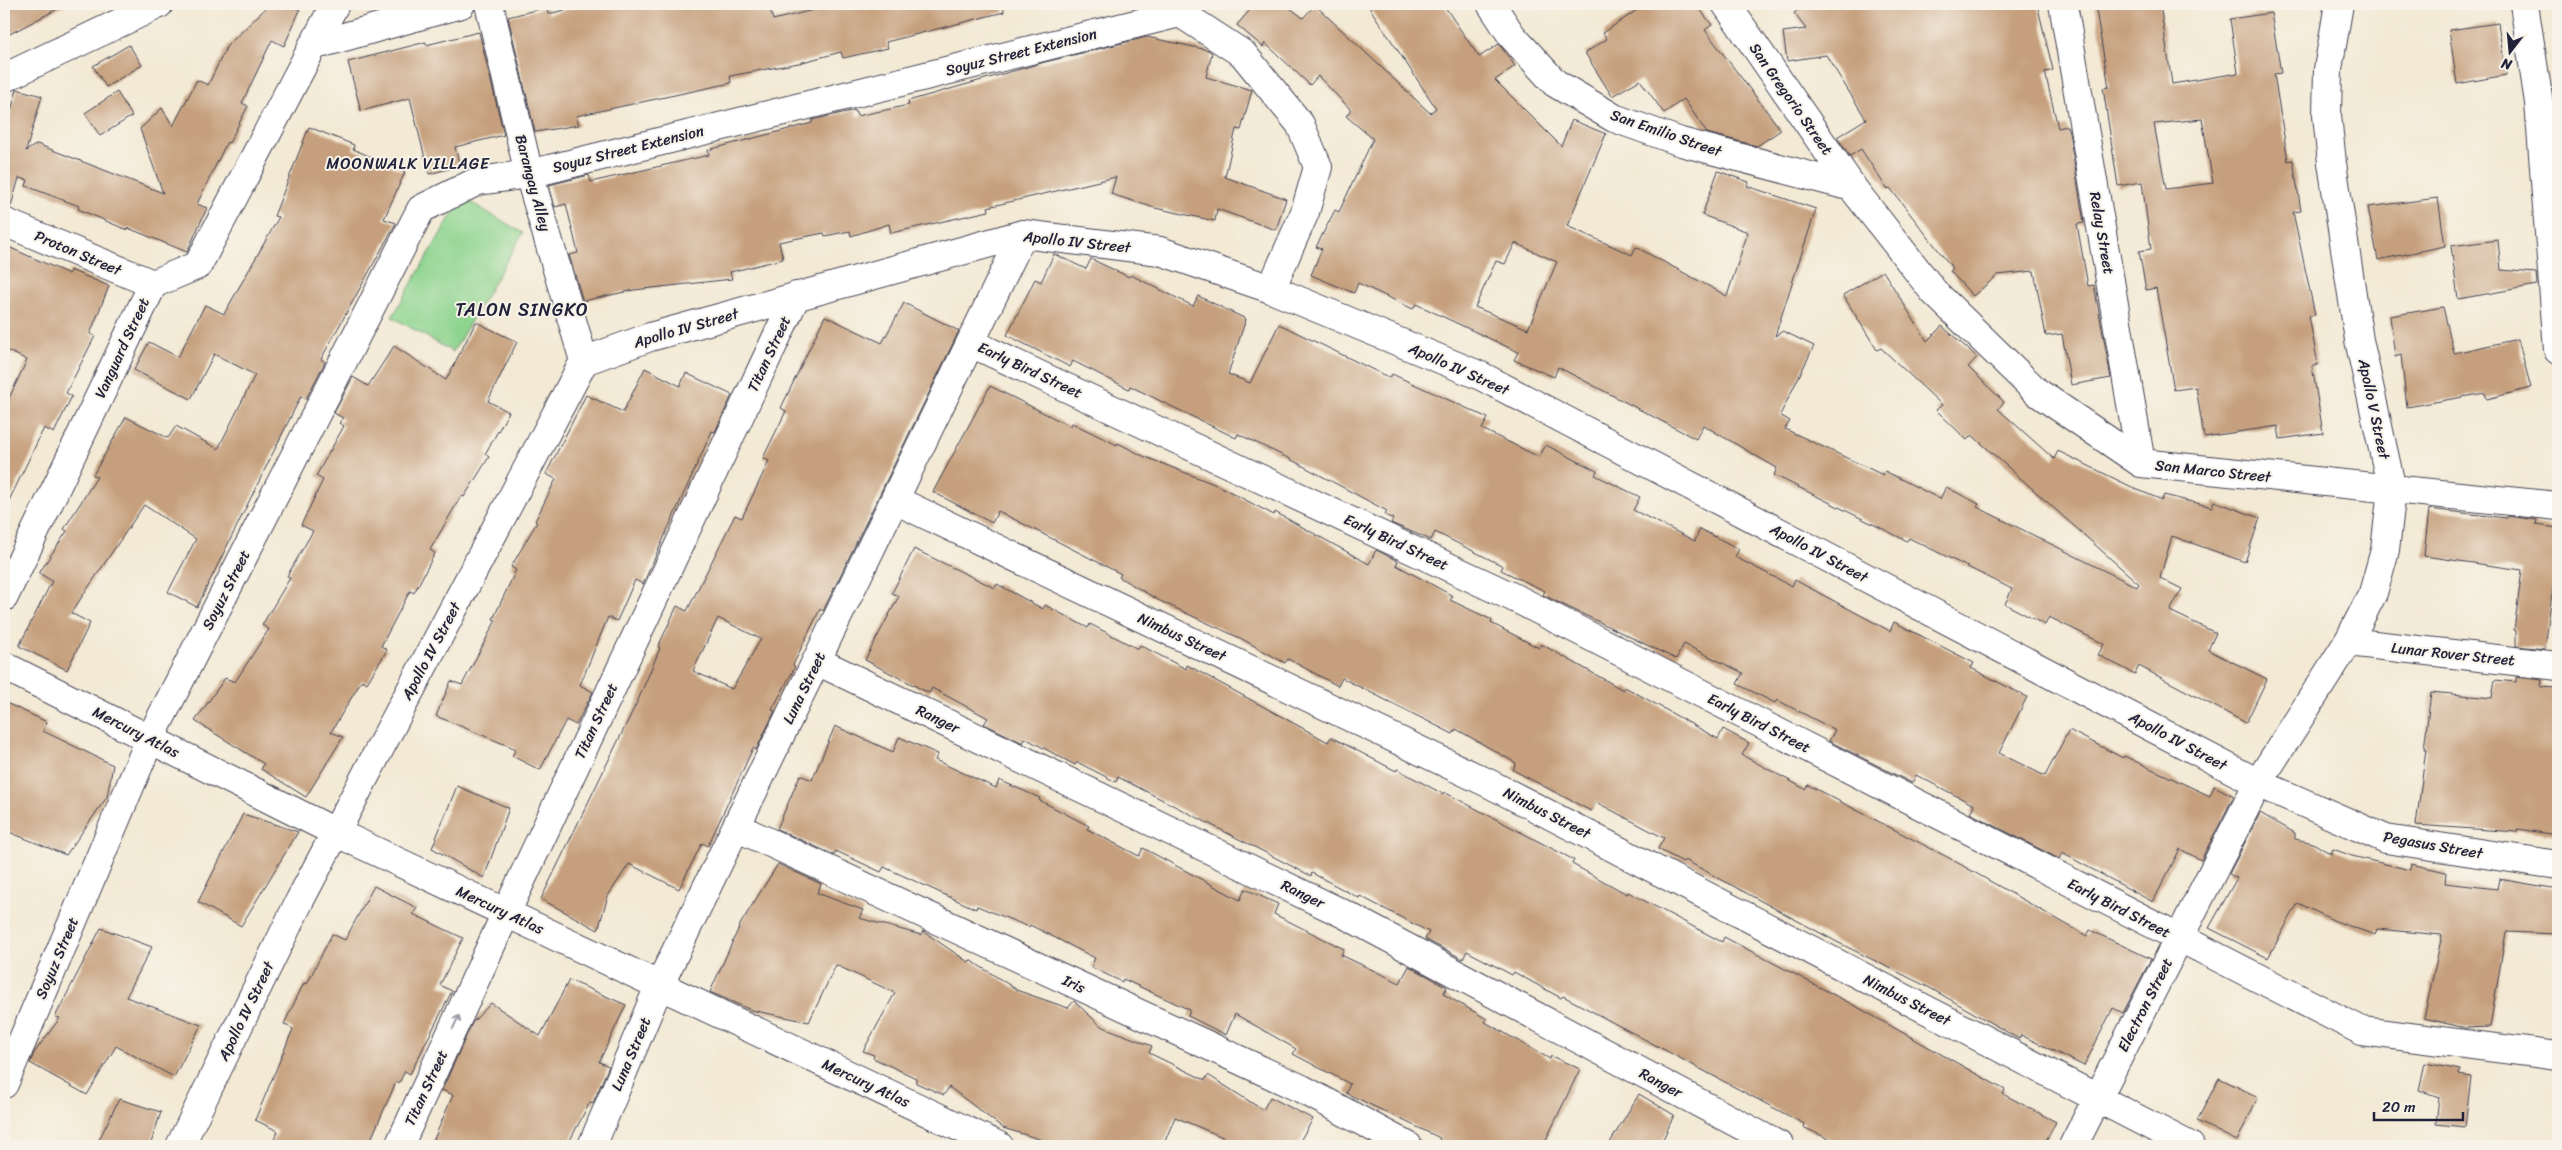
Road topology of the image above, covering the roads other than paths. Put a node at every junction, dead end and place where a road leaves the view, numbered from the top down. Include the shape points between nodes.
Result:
1 (160, 4) edge
2 (335, 4) edge
3 (461, 4) edge
4 (489, 4) edge
5 (1492, 4) edge
6 (1726, 4) edge
7 (2063, 4) edge
8 (2339, 4) edge
9 (2524, 4) edge
10 (1181, 8) edge
11 (312, 46) junction
12 (4, 78) edge
13 (529, 174) junction
14 (1855, 190) junction
15 (4, 222) edge
16 (1023, 234) junction
17 (153, 284) junction
18 (1271, 289) junction
19 (796, 296) junction
20 (971, 343) junction
21 (2558, 350) edge
22 (584, 360) junction
23 (2141, 463) junction
24 (2392, 490) junction
25 (895, 500) junction
26 (2558, 506) edge
27 (4, 597) edge
28 (2348, 642) junction
29 (816, 661) junction
30 (4, 666) edge
31 (2558, 666) edge
32 (150, 739) junction
33 (2258, 783) junction
34 (736, 827) junction
35 (335, 832) junction
36 (2558, 864) edge
37 (506, 913) junction
38 (2179, 938) junction
39 (660, 986) junction
40 (2558, 1056) edge
41 (4, 1084) edge
42 (2097, 1098) junction
43 (180, 1146) edge
44 (399, 1146) edge
45 (592, 1146) edge
46 (999, 1146) edge
47 (1408, 1146) edge
48 (1780, 1146) edge
49 (2073, 1146) edge
50 (2190, 1146) edge

1 - 12 street
2 - 11 street, Vanguard Street
3 - 11 street
4 - 13 street, Barangay Alley
5 - 14 street, San Emilio Street via 1512,36 1555,83 1614,118 1681,142
6 - 14 street, San Gregorio Street
7 - 23 street, Relay Street
8 - 24 street, Apollo V Street via 2328,69 2327,115 2332,163 2359,340
9 - 21 street via 2538,103
10 - 13 street, Soyuz Street Extension
10 - 18 street, Soyuz Street Extension via 1243,54 1300,124 1318,167 1305,212
11 - 17 street, Vanguard Street via 198,265
13 - 22 street, Barangay Alley
13 - 32 street, Soyuz Street via 478,181 421,209
14 - 23 street, San Marco Street via 1934,292 2036,392
15 - 17 street, Proton Street
16 - 18 street, Apollo IV Street via 1160,251
16 - 19 street, Apollo IV Street
16 - 20 street, Luna Street
17 - 27 street, Vanguard Street
18 - 33 street, Apollo IV Street via 1481,376
19 - 22 street, Apollo IV Street via 650,337
19 - 37 street, Titan Street
20 - 25 street, Luna Street
20 - 38 street, Early Bird Street via 1521,601
22 - 35 street, Apollo IV Street
23 - 24 street, San Marco Street
24 - 26 street, San Marco Street
24 - 28 street, Apollo V Street via 2385,550 2373,593
25 - 29 street, Luna Street
25 - 42 street, Nimbus Street via 1490,784
28 - 31 street, Lunar Rover Street
28 - 33 street, Apollo V Street
29 - 34 street, Luna Street
29 - 48 street, Ranger via 1346,915
30 - 32 street, Mercury Atlas
32 - 35 street, Mercury Atlas
32 - 41 street, Soyuz Street
33 - 36 street, Pegasus Street via 2386,839
33 - 38 street, Electron Street
34 - 39 street, Luna Street
34 - 47 street, Iris via 1302,1090
35 - 37 street, Mercury Atlas
35 - 43 street, Apollo IV Street
37 - 39 street, Mercury Atlas
44 -> 37 street, Titan Street
38 - 40 street, Early Bird Street via 2362,1032
38 - 42 street, Electron Street
39 - 45 street, Luna Street
39 - 46 street, Mercury Atlas
42 - 49 street, Electron Street
42 - 50 street, Nimbus Street

